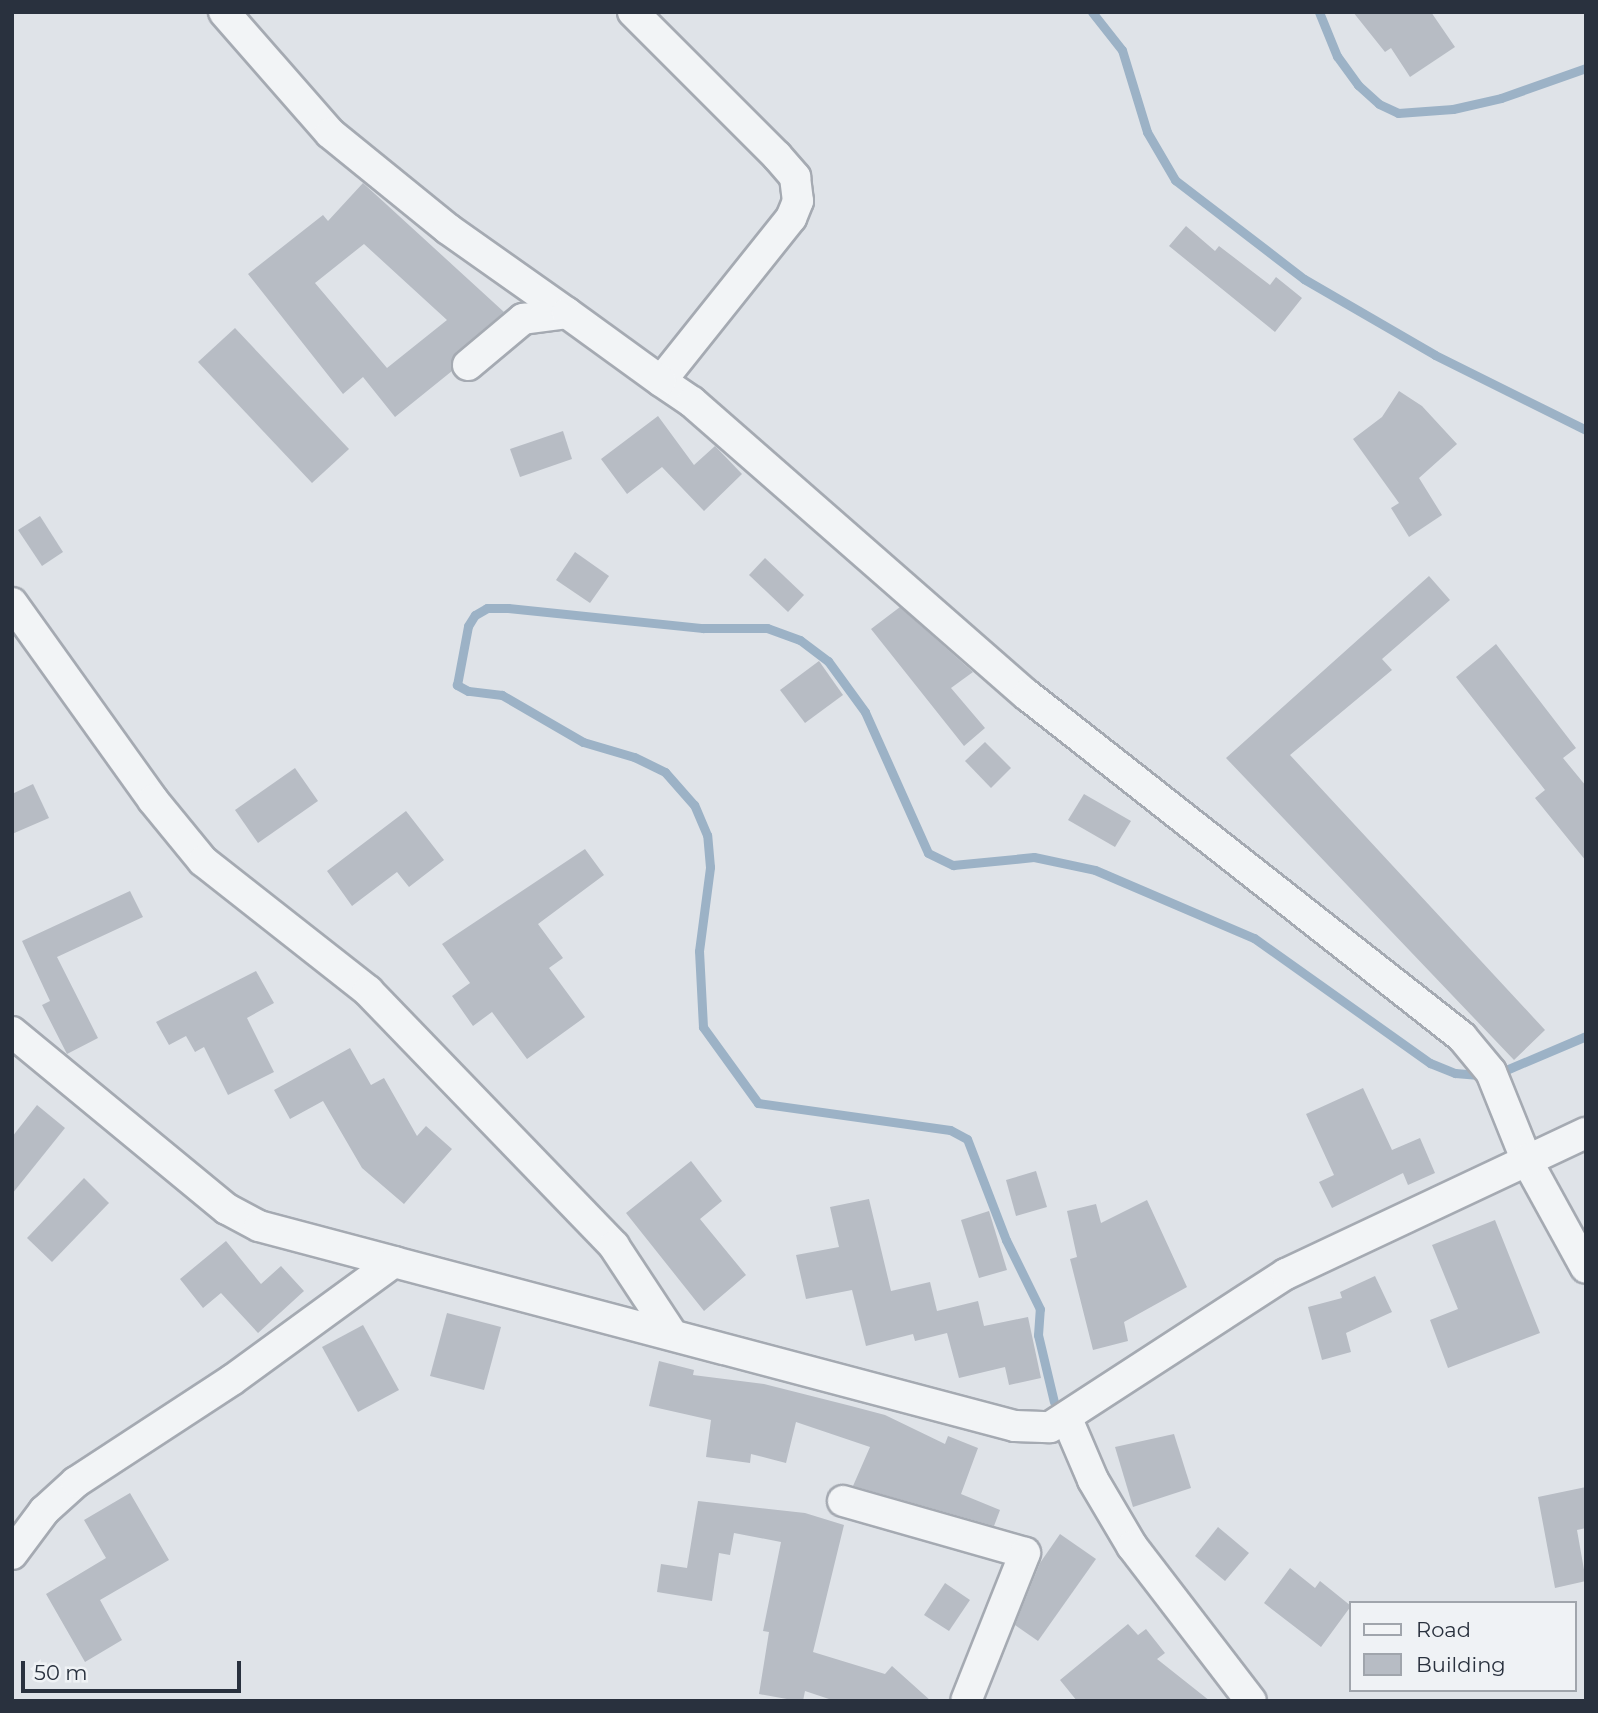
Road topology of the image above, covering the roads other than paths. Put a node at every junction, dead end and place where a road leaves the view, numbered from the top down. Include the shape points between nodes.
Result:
1 (225, 12) edge
2 (633, 12) edge
3 (567, 313) junction
4 (468, 365) dead end
5 (661, 381) junction
6 (12, 603) edge
7 (12, 1032) edge
8 (1586, 1133) edge
9 (1525, 1159) junction
10 (394, 1262) junction
11 (1586, 1268) edge
12 (672, 1334) junction
13 (1067, 1419) junction
14 (843, 1501) dead end
15 (12, 1554) edge
16 (966, 1701) edge
17 (1251, 1701) edge

1 - 3 street via 330,133 448,229
2 - 5 street via 777,156 795,177 798,201 791,218
3 - 4 street via 523,319
3 - 5 street
5 - 9 street via 1027,695 1462,1037 1491,1072
6 - 12 street via 153,800 204,861 368,991 614,1245
7 - 10 street via 227,1209 259,1226
8 - 9 street
9 - 11 street
9 - 13 street via 1286,1274
10 - 12 street
10 - 15 street via 232,1380 76,1482 44,1511
12 - 13 street via 1016,1426 1049,1427
13 - 17 street via 1093,1480 1132,1546
14 - 16 street via 1025,1553

